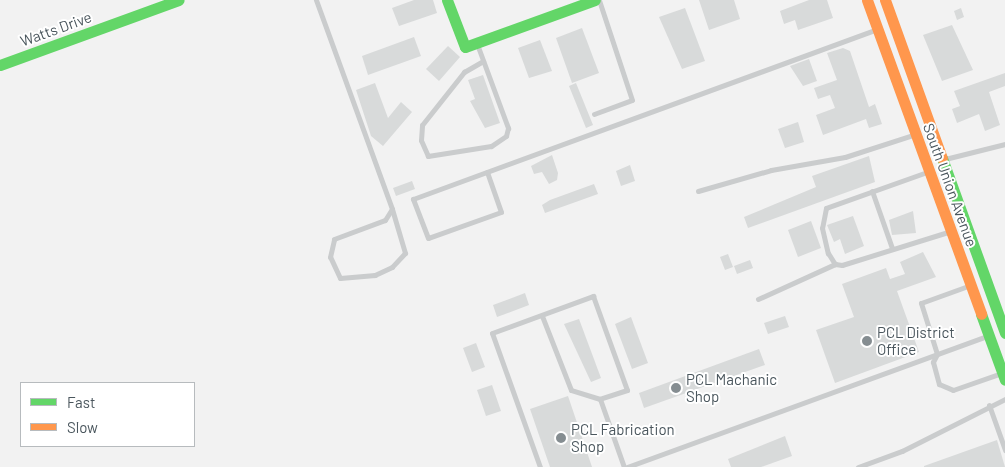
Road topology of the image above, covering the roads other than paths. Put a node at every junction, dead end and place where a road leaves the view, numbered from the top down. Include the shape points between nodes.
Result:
1 (178, 0) edge
2 (316, 0) edge
3 (447, 0) edge
4 (597, 0) edge
5 (867, 0) edge
6 (885, 0) edge
7 (878, 29) junction
8 (477, 43) junction
9 (482, 61) junction
10 (0, 65) edge
11 (898, 83) junction
12 (594, 114) dead end
13 (916, 134) junction
14 (1005, 144) edge
15 (942, 160) junction
16 (930, 171) junction
17 (487, 172) junction
18 (698, 191) dead end
19 (872, 191) junction
20 (392, 209) junction
21 (951, 231) junction
22 (968, 234) junction
23 (892, 248) junction
24 (960, 256) junction
25 (835, 264) junction
26 (971, 286) junction
27 (758, 299) dead end
28 (996, 308) junction
29 (542, 316) junction
30 (1005, 333) edge
31 (989, 336) junction
32 (938, 354) junction
33 (1005, 354) edge
34 (1004, 376) edge
35 (600, 399) junction
36 (1005, 399) edge
37 (989, 405) junction
38 (1005, 450) edge
39 (878, 460) junction
40 (540, 467) edge
41 (626, 467) edge
42 (858, 467) edge
43 (881, 467) edge

1 - 10 main road, Watts Drive
2 - 20 lane
3 - 8 main road via 465,48
4 - 8 main road
4 - 12 lane via 632,100
5 - 7 main road, South Union Avenue
6 - 15 main road, South Union Avenue
7 - 11 main road, South Union Avenue
7 - 17 lane
8 - 9 lane
9 - 9 lane via 508,128 506,136 491,146 428,156 421,140 422,125 464,72
11 - 13 main road, South Union Avenue
11 - 15 main road via 909,92 933,154
13 - 16 main road, South Union Avenue
13 - 18 lane via 845,157 771,170
14 - 15 lane
15 - 22 main road, South Union Avenue
16 - 19 lane
16 - 21 main road, South Union Avenue
16 - 22 main road via 939,173 958,227
17 - 17 lane via 413,199 428,238 501,212
19 - 23 lane
19 - 25 lane via 826,208 822,214 824,236
20 - 20 lane via 385,220 334,239 330,258 340,278 375,275 392,268 405,253
21 - 23 lane
21 - 24 main road, South Union Avenue
22 - 28 main road, South Union Avenue
23 - 25 lane
24 - 26 main road, South Union Avenue
24 - 28 main road via 986,303
25 - 27 lane
26 - 31 main road, South Union Avenue
26 - 32 lane via 921,303
28 - 30 main road, South Union Avenue
29 - 35 lane via 571,390
29 - 35 lane via 593,296 627,390
29 - 40 lane via 492,333
31 - 32 lane
31 - 33 main road
31 - 34 main road, South Union Avenue
32 - 34 lane via 933,362 946,390
32 - 41 lane
35 - 41 lane
36 - 37 lane
37 - 38 lane
37 - 39 lane
39 - 42 lane
39 - 43 lane

